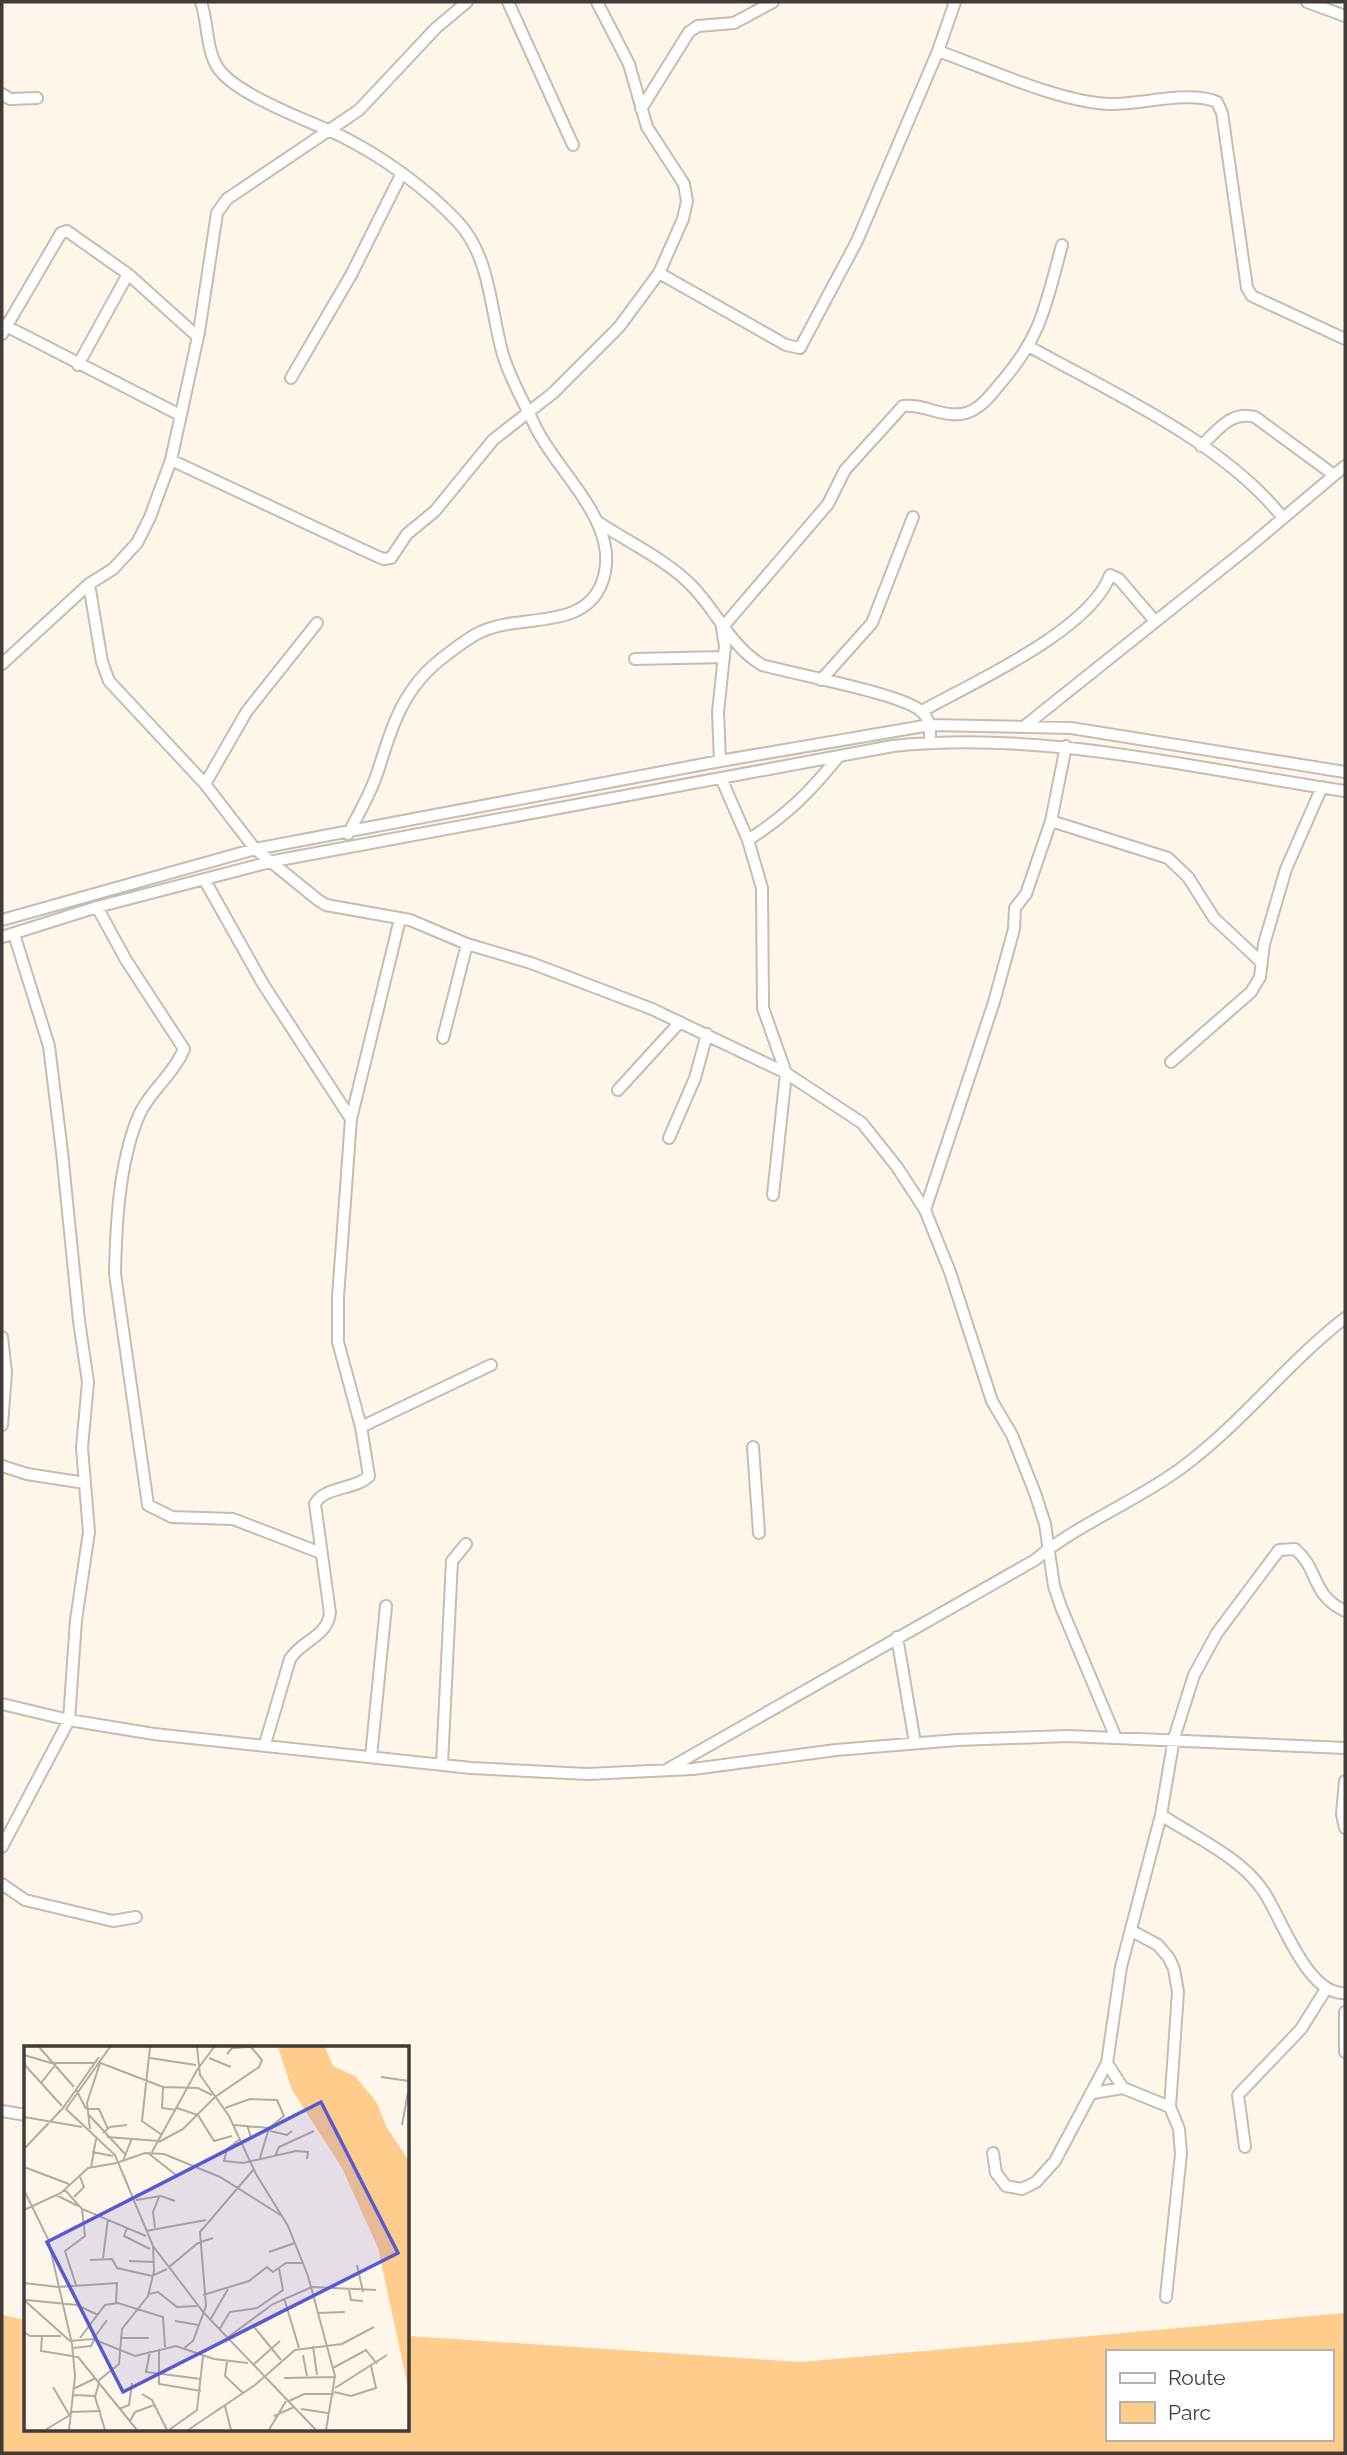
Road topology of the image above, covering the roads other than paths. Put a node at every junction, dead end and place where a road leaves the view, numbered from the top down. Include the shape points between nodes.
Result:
1 (201, 2) edge
2 (467, 2) edge
3 (508, 2) edge
4 (597, 2) edge
5 (773, 2) edge
6 (955, 2) edge
7 (1307, 2) edge
8 (1345, 16) edge
9 (938, 51) junction
10 (2, 94) edge
11 (37, 98) dead end
12 (641, 109) junction
13 (327, 130) junction
14 (572, 145) dead end
15 (401, 175) junction
16 (1062, 246) dead end
17 (659, 273) junction
18 (128, 274) junction
19 (4, 328) edge
20 (198, 337) junction
21 (1345, 339) edge
22 (1030, 347) junction
23 (78, 365) junction
24 (291, 377) dead end
25 (529, 411) junction
26 (180, 415) junction
27 (1201, 446) junction
28 (171, 460) junction
29 (1345, 466) edge
30 (1334, 475) junction
31 (913, 517) dead end
32 (1283, 518) junction
33 (597, 522) junction
34 (89, 583) junction
35 (1154, 621) junction
36 (317, 623) dead end
37 (722, 628) junction
38 (724, 657) junction
39 (635, 659) dead end
40 (2, 664) edge
41 (821, 680) junction
42 (922, 711) junction
43 (930, 725) junction
44 (1026, 725) junction
45 (930, 742) junction
46 (1066, 746) junction
47 (839, 756) junction
48 (720, 761) junction
49 (1345, 772) edge
50 (721, 778) junction
51 (205, 784) junction
52 (1322, 787) junction
53 (1345, 791) edge
54 (1051, 821) junction
55 (348, 834) junction
56 (748, 840) junction
57 (255, 849) junction
58 (274, 861) junction
59 (204, 879) junction
60 (97, 907) junction
61 (2, 919) edge
62 (400, 919) junction
63 (14, 934) junction
64 (2, 937) edge
65 (467, 944) junction
66 (1261, 962) junction
67 (680, 1022) junction
68 (707, 1034) junction
69 (443, 1038) dead end
70 (1171, 1062) dead end
71 (786, 1073) junction
72 (618, 1090) dead end
73 (351, 1119) junction
74 (670, 1138) dead end
75 (773, 1195) dead end
76 (925, 1210) junction
77 (1345, 1318) edge
78 (2, 1337) edge
79 (491, 1365) dead end
80 (2, 1425) edge
81 (361, 1427) junction
82 (753, 1447) dead end
83 (2, 1466) edge
84 (85, 1483) junction
85 (759, 1533) dead end
86 (466, 1544) dead end
87 (1050, 1547) junction
88 (321, 1553) junction
89 (386, 1606) dead end
90 (1345, 1611) edge
91 (897, 1637) junction
92 (2, 1704) edge
93 (69, 1720) junction
94 (1116, 1738) junction
95 (1174, 1738) junction
96 (915, 1743) junction
97 (265, 1744) junction
98 (1345, 1748) edge
99 (371, 1757) junction
100 (442, 1765) junction
101 (663, 1771) junction
102 (1345, 1781) edge
103 (1161, 1815) junction
104 (1345, 1828) edge
105 (2, 1847) edge
106 (2, 1884) edge
107 (136, 1917) dead end
108 (1132, 1931) junction
109 (1326, 1989) junction
110 (1345, 1993) edge
111 (1345, 2012) edge
112 (1345, 2052) edge
113 (1107, 2063) junction
114 (1124, 2088) junction
115 (1093, 2092) junction
116 (1170, 2107) junction
117 (2, 2111) edge
118 (24, 2115) edge
119 (1245, 2147) dead end
120 (993, 2153) dead end
121 (1166, 2297) dead end

1 - 13 street via 214,61 225,76 270,104
2 - 13 street via 436,28 359,110
3 - 14 street
4 - 12 street via 629,64
5 - 12 street via 734,23 698,26 689,32
6 - 9 street
7 - 8 street
9 - 17 street via 857,241 800,348 786,345
9 - 21 street via 1067,96 1108,104 1217,102 1235,187 1247,288 1252,296
10 - 11 street via 10,99
12 - 17 street via 656,146 679,173 687,201
13 - 15 street via 361,146
13 - 20 street via 227,198 217,213
15 - 24 street via 351,275
15 - 25 street via 457,221 477,247 504,357
16 - 22 street
17 - 25 street via 619,327
18 - 19 street via 75,234 61,233
18 - 20 street
18 - 23 street
19 - 23 street
20 - 26 street
22 - 27 street
22 - 37 street via 986,401 974,409 944,414 910,405 896,412 845,470 828,504 804,534
23 - 26 street
25 - 28 street via 477,457 391,558 383,559
25 - 33 street via 545,444
26 - 28 street
27 - 30 street via 1231,418 1243,414 1255,417
27 - 32 street via 1245,476
28 - 34 street via 137,543 113,569
29 - 30 street
30 - 32 street
31 - 41 street via 872,623
32 - 35 street
33 - 37 street via 676,570
33 - 55 street via 608,551 600,587 586,606 563,617 483,631 426,672 410,689 393,720 373,784
34 - 40 street
34 - 51 street via 109,681
35 - 42 street via 1119,579 1110,575 1104,594 1047,640
35 - 44 street
36 - 51 street via 247,711
37 - 38 street
37 - 41 street via 733,643 762,665
38 - 39 street
38 - 48 street via 718,712
41 - 42 street
42 - 43 street
43 - 44 street
43 - 45 street
43 - 48 street
44 - 49 street via 1071,728
45 - 46 street
45 - 47 street
46 - 52 street
46 - 54 street
47 - 50 street
47 - 56 street via 786,816
48 - 55 street
50 - 56 street
50 - 58 street
51 - 57 street
52 - 53 street
52 - 66 street via 1286,869
54 - 66 street via 1177,864 1214,918
54 - 76 street via 1026,894 1015,908 1014,929 994,1002
55 - 57 street
56 - 71 street via 762,888 764,1007
57 - 58 street
57 - 61 street
58 - 59 street
58 - 62 street via 326,905
59 - 60 street
59 - 73 street via 263,984
60 - 63 street
60 - 88 street via 184,1049 136,1121 124,1170 115,1254 148,1505 172,1517 233,1519
62 - 65 street
62 - 73 street
63 - 64 street
63 - 84 street via 49,1046 88,1382 82,1448
65 - 67 street via 531,963
65 - 69 street
66 - 70 street via 1260,977 1251,992
67 - 68 street
67 - 72 street
68 - 71 street
68 - 74 street via 695,1079
71 - 75 street
71 - 76 street via 862,1123
73 - 81 street via 338,1342
76 - 87 street via 992,1401 1012,1435 1035,1493
77 - 87 street via 1184,1466
78 - 80 street via 6,1395
79 - 81 street
81 - 88 street via 369,1476 364,1482 318,1498
82 - 85 street
83 - 84 street
84 - 93 street via 89,1532 76,1620
86 - 100 street via 452,1561
87 - 91 street via 1035,1560
87 - 94 street via 1061,1607
88 - 97 street via 329,1622 290,1659
89 - 99 street
90 - 95 street via 1329,1603 1306,1558 1295,1549 1279,1550 1217,1633 1194,1675
91 - 96 street
91 - 101 street
92 - 93 street
93 - 97 street via 154,1734
93 - 105 street
94 - 95 street
94 - 96 street
95 - 98 street
95 - 103 street
96 - 101 street
97 - 99 street
99 - 100 street
100 - 101 street via 587,1774
102 - 104 street
103 - 108 street
103 - 109 street via 1243,1869 1263,1890 1300,1959
106 - 107 street via 24,1900 113,1922
108 - 113 street via 1121,1967
108 - 116 street via 1158,1945 1174,1969 1178,1992
109 - 110 street
109 - 119 street via 1301,2029 1238,2095
111 - 112 street
113 - 114 street
113 - 115 street
114 - 115 street
114 - 116 street
115 - 120 street via 1055,2161 1036,2182 1022,2189 1006,2186 996,2173
116 - 121 street via 1179,2129 1181,2154
117 - 118 street

